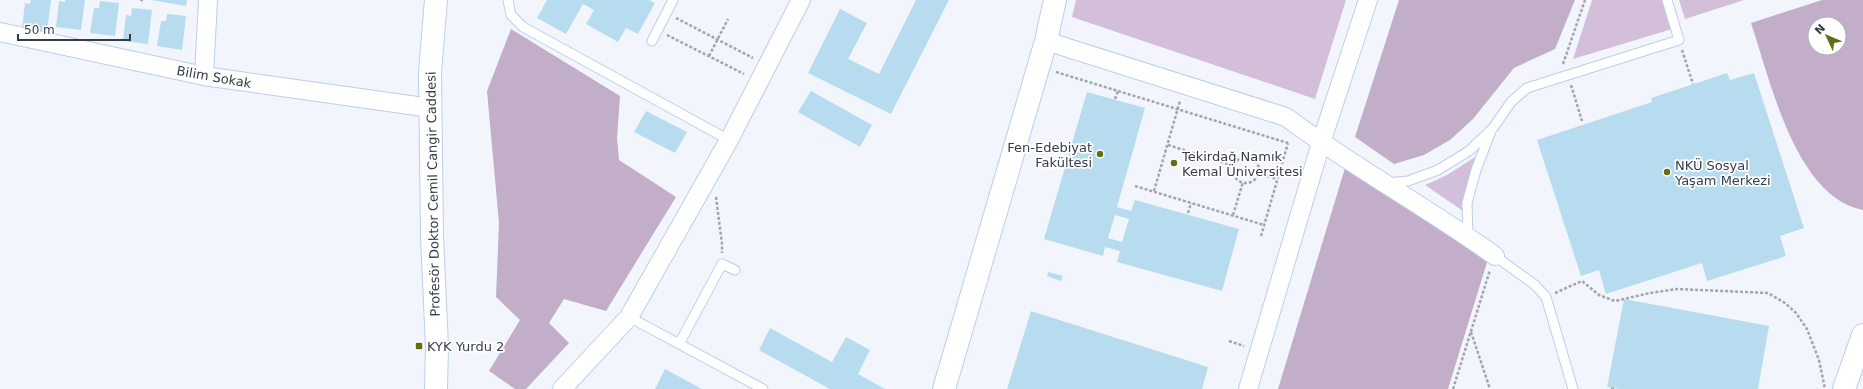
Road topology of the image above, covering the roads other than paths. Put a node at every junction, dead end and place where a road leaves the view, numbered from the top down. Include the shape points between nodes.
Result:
1 (208, 0) edge
2 (436, 0) edge
3 (508, 0) edge
4 (673, 0) edge
5 (801, 0) edge
6 (1055, 0) edge
7 (1368, 0) edge
8 (1667, 0) edge
9 (0, 32) edge
10 (652, 41) dead end
11 (1046, 41) junction
12 (204, 76) junction
13 (431, 108) junction
14 (1492, 128) junction
15 (728, 140) junction
16 (1321, 143) junction
17 (1382, 183) junction
18 (1468, 237) junction
19 (1495, 256) joint
20 (735, 270) dead end
21 (629, 317) junction
22 (1863, 335) edge
23 (679, 344) junction
24 (436, 389) edge
25 (562, 389) edge
26 (763, 389) edge
27 (944, 389) edge
28 (1248, 389) edge
29 (1573, 389) edge
30 (1844, 389) edge

1 - 12 street
2 - 13 street, Profesör Doktor Cemil Cangir Caddesi via 431,64
3 - 15 lane via 511,15 523,27
4 - 10 lane
5 - 15 street
6 - 11 street
7 - 16 street
8 - 14 lane via 1678,40 1527,88 1511,102
9 - 12 street, Bilim Sokak
11 - 16 street via 1286,117
11 - 27 street
12 - 13 street, Bilim Sokak
13 - 24 street, Profesör Doktor Cemil Cangir Caddesi
14 - 17 lane via 1469,151 1438,170 1408,182
14 - 18 lane via 1476,170 1468,203
15 - 21 street
16 - 17 street
16 - 28 street
17 - 18 street
18 - 19 street
19 - 29 lane via 1535,285 1546,297
20 - 23 lane via 722,264
21 - 23 lane
21 - 25 street
22 - 30 street
23 - 26 lane

